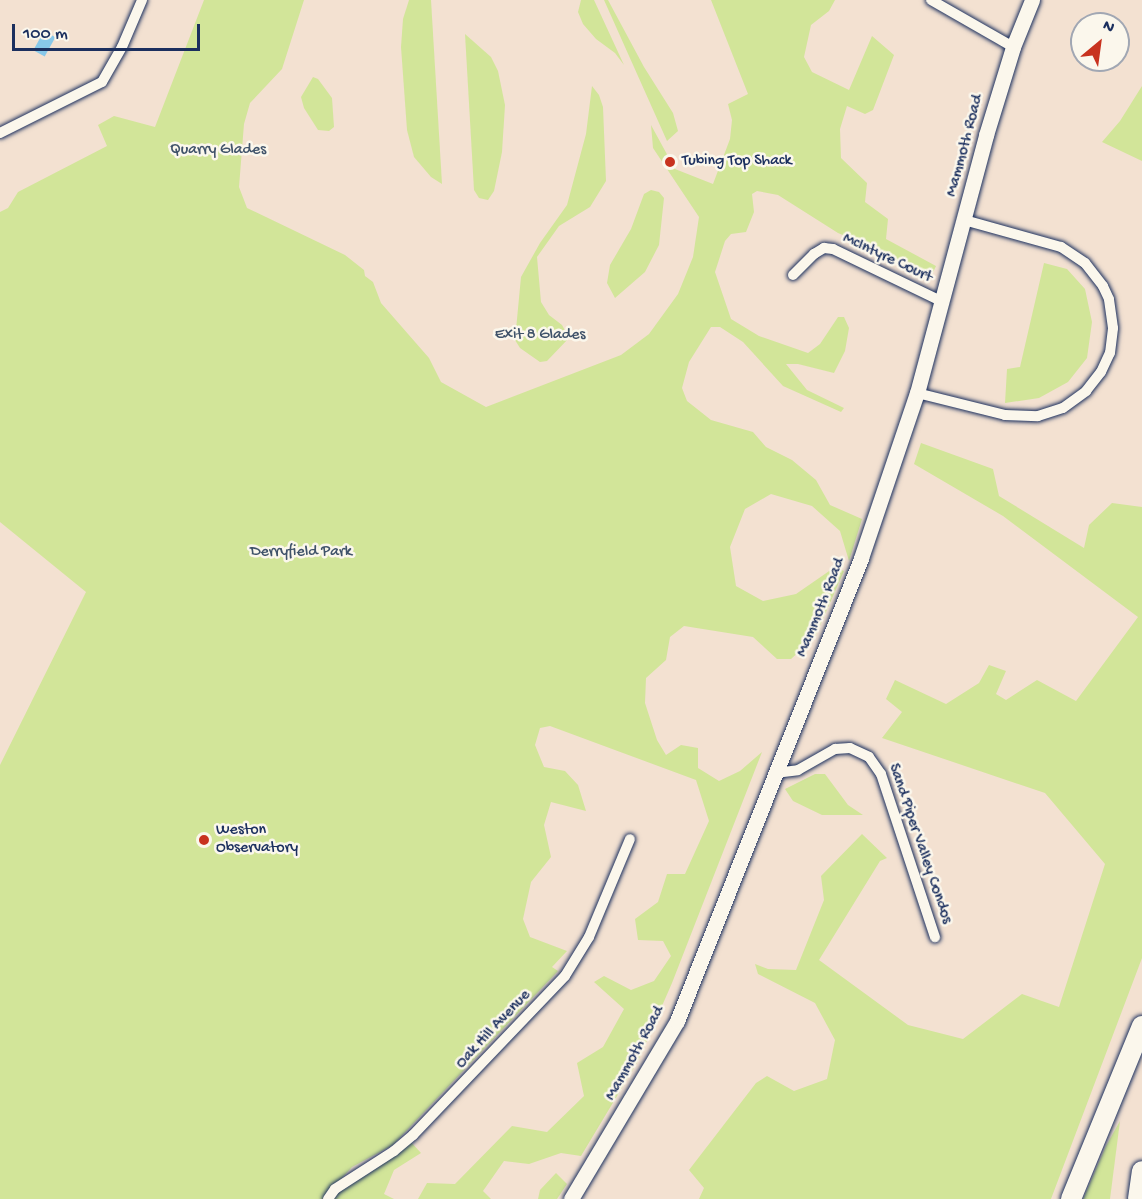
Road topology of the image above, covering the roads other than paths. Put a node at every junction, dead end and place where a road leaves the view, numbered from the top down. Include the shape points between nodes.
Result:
1 (142, 0) edge
2 (932, 0) edge
3 (1032, 0) edge
4 (1013, 47) junction
5 (0, 133) edge
6 (964, 220) junction
7 (793, 276) dead end
8 (943, 302) junction
9 (917, 393) junction
10 (775, 773) junction
11 (630, 839) dead end
12 (935, 937) dead end
13 (1142, 1026) edge
14 (1142, 1171) edge
15 (328, 1199) edge
16 (571, 1199) edge
17 (1071, 1199) edge
18 (1138, 1199) edge

1 - 5 street via 102,82
2 - 4 street
3 - 4 main road, Mammoth Road
4 - 6 main road, Mammoth Road
6 - 8 main road, Mammoth Road
6 - 9 street via 1061,247 1085,263 1109,299 1113,328 1110,353 1086,391 1063,408 1038,416 1005,416
7 - 8 street, McIntyre Court via 814,254 833,249
8 - 9 main road, Mammoth Road
9 - 10 main road, Mammoth Road via 861,558
10 - 12 street, Sand Piper Valley Condos via 798,770 835,749 850,748 869,757 881,774
10 - 16 main road, Mammoth Road via 677,1021
11 - 15 street, Oak Hill Avenue via 589,937 565,976 413,1135
13 - 17 highway
14 - 18 highway

